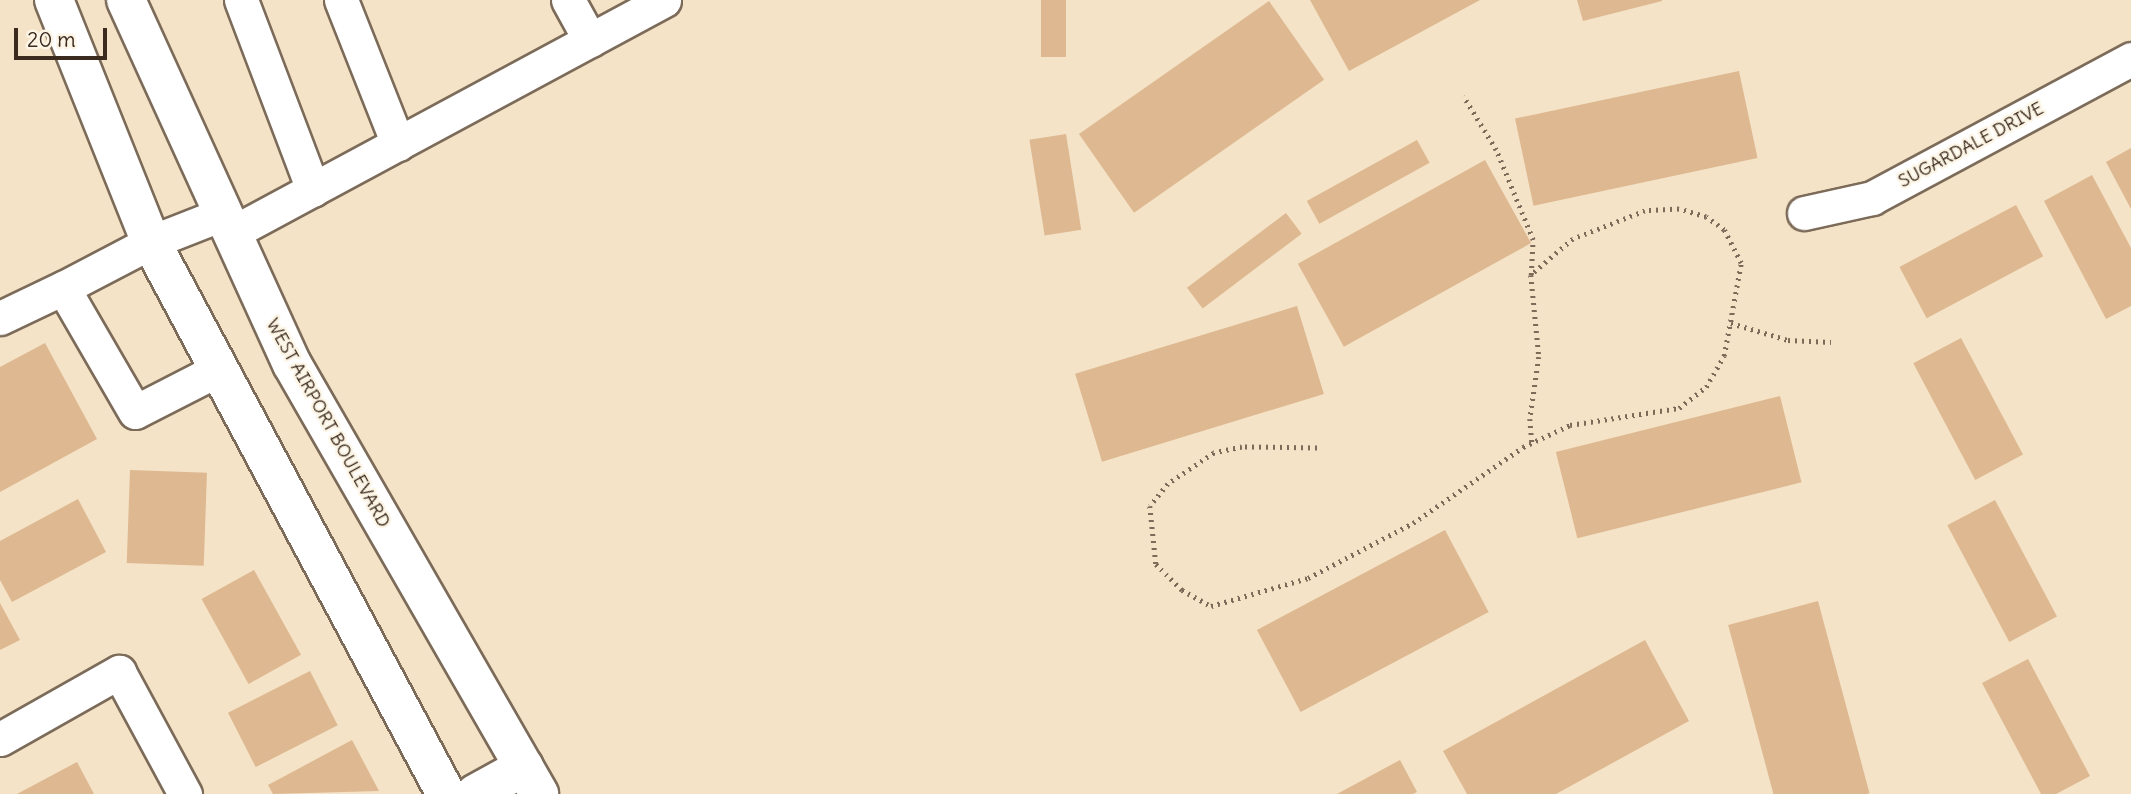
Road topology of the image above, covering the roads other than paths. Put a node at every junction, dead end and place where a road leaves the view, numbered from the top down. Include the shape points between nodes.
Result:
1 (54, 0) edge
2 (126, 0) edge
3 (241, 0) edge
4 (341, 0) edge
5 (568, 0) edge
6 (643, 5) edge
7 (590, 40) junction
8 (2131, 59) edge
9 (398, 144) junction
10 (313, 190) junction
11 (1804, 213) dead end
12 (225, 225) junction
13 (151, 242) junction
14 (63, 288) junction
15 (0, 318) edge
16 (219, 369) junction
17 (0, 739) edge
18 (532, 780) edge
19 (185, 794) edge
20 (446, 794) edge
21 (475, 794) edge

1 - 13 main road
2 - 12 main road, WEST AIRPORT BOULEVARD
3 - 10 street
4 - 9 street
5 - 7 street
6 - 7 street
7 - 9 street
8 - 11 street, SUGARDALE DRIVE via 1872,198
9 - 10 street
10 - 12 street
12 - 13 street
12 - 18 main road, WEST AIRPORT BOULEVARD via 292,364
13 - 14 street
13 - 16 main road
14 - 15 street
14 - 16 street via 135,412
16 - 20 main road
17 - 19 street via 119,672
18 - 21 main road

